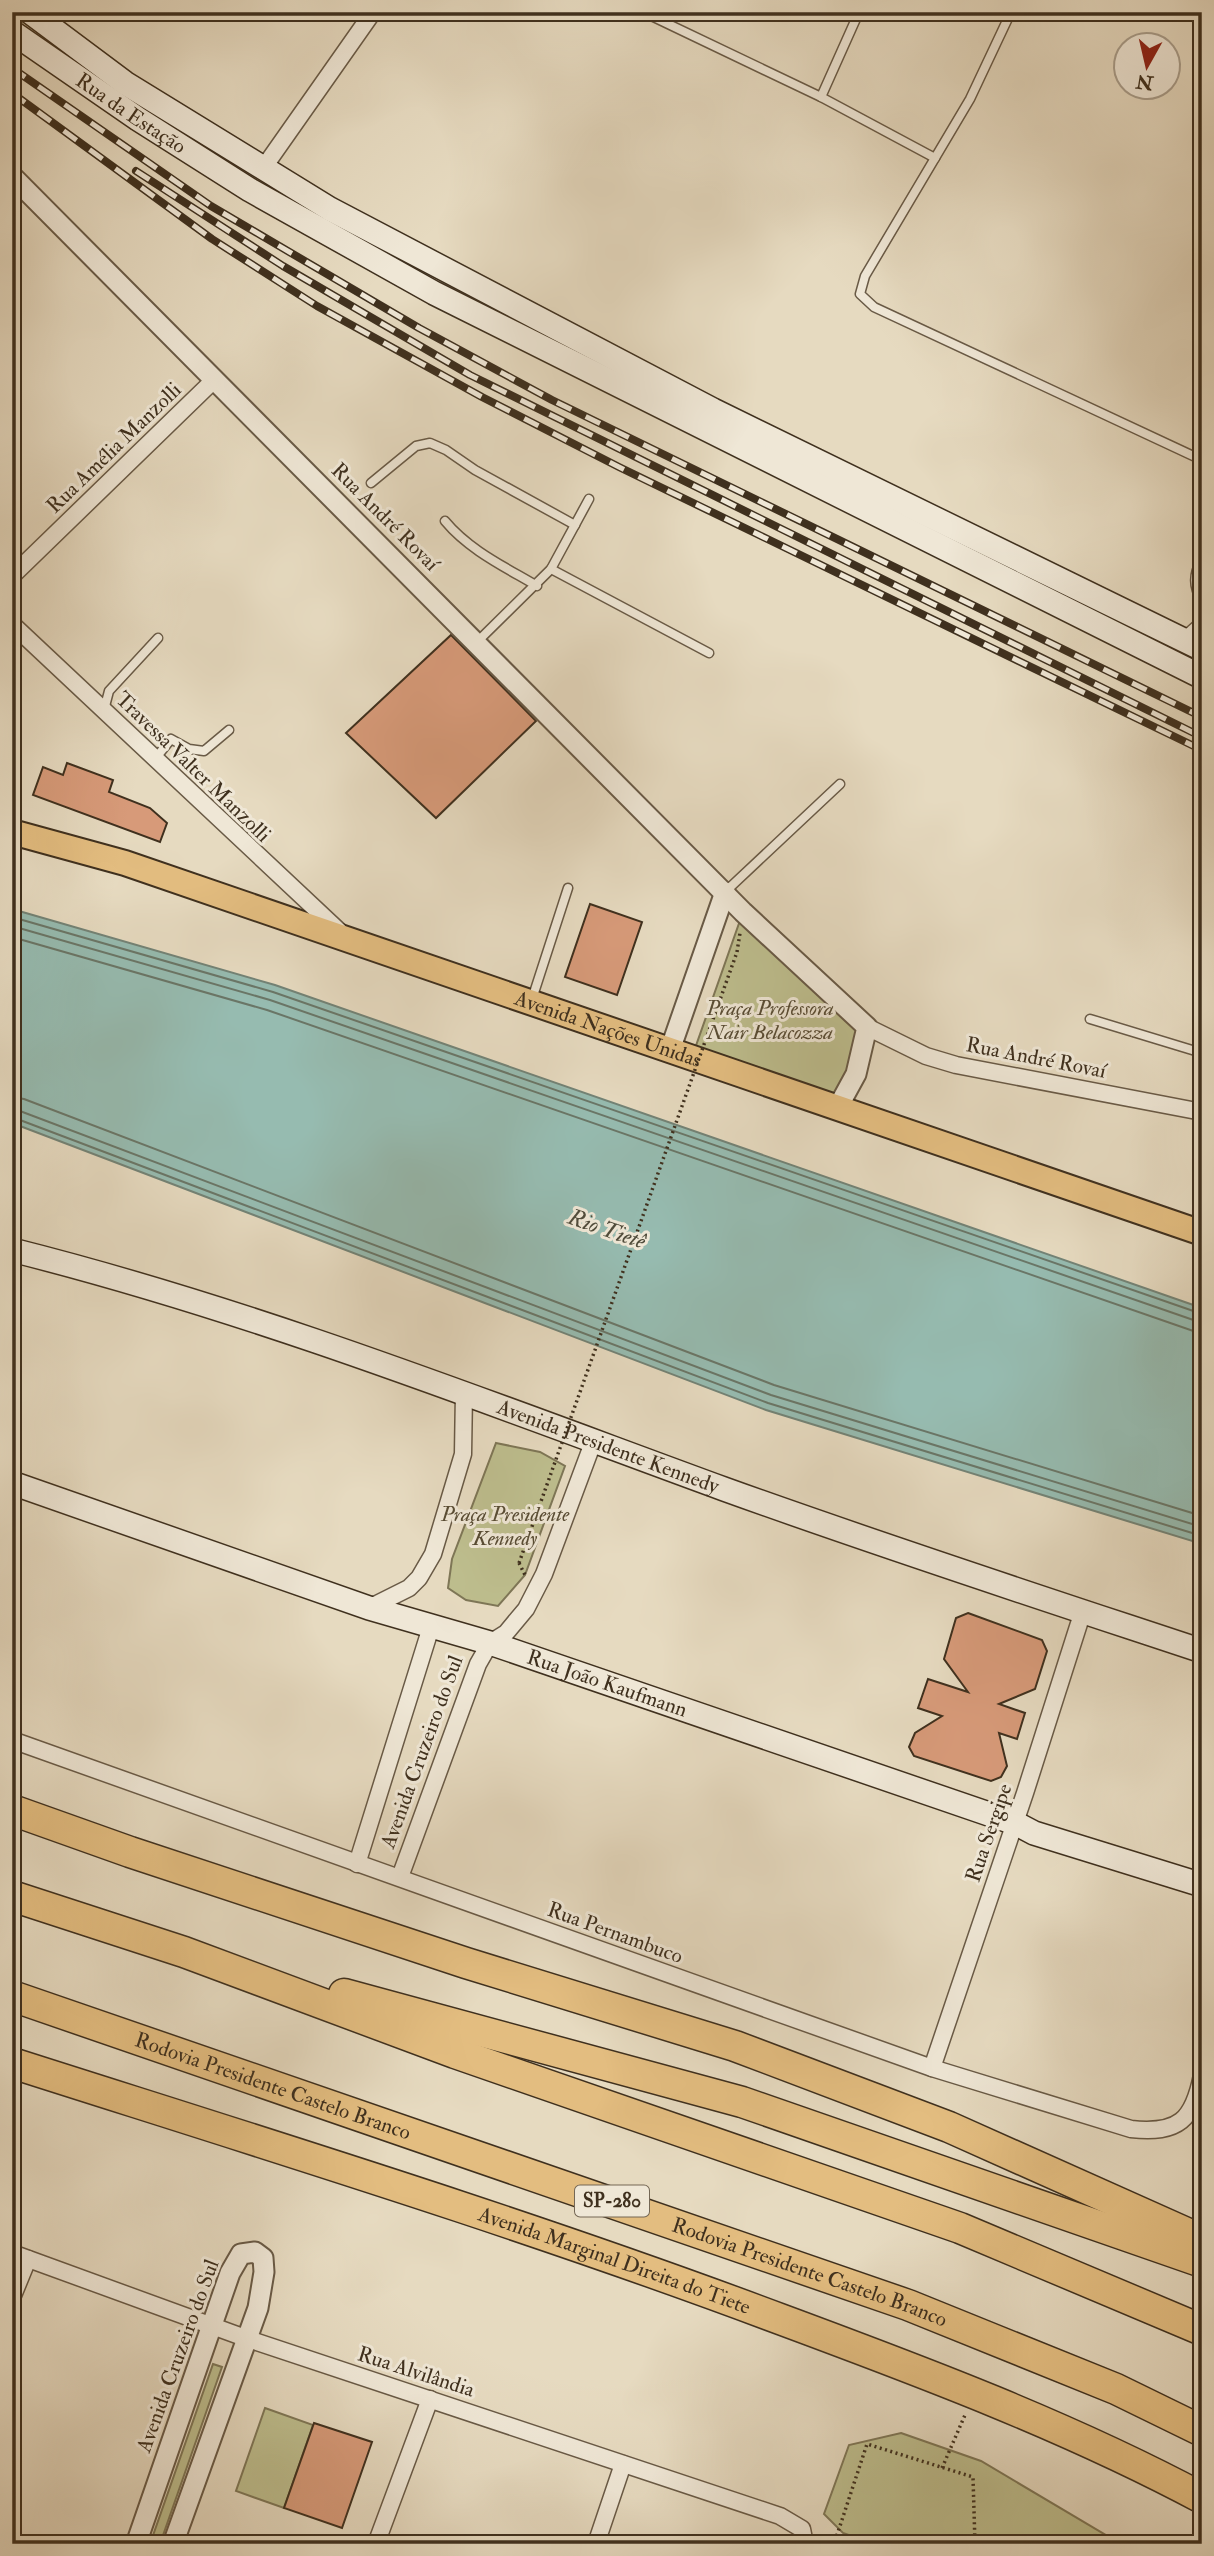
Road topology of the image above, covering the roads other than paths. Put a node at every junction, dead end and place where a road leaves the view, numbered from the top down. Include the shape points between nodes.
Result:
1 (30, 12) edge
2 (373, 12) edge
3 (643, 12) edge
4 (859, 12) edge
5 (1011, 12) edge
6 (12, 32) edge
7 (821, 97) junction
8 (935, 158) junction
9 (262, 170) junction
10 (12, 176) edge
11 (215, 379) junction
12 (1202, 460) edge
13 (371, 483) dead end
14 (589, 499) dead end
15 (445, 521) dead end
16 (575, 525) junction
17 (1202, 559) edge
18 (551, 569) junction
19 (12, 576) edge
20 (537, 586) junction
21 (1202, 602) edge
22 (1202, 621) edge
23 (12, 624) edge
24 (158, 638) dead end
25 (1181, 639) junction
26 (477, 642) junction
27 (1202, 649) edge
28 (709, 653) dead end
29 (1202, 677) edge
30 (104, 710) junction
31 (229, 730) dead end
32 (155, 760) junction
33 (839, 784) dead end
34 (12, 832) edge
35 (568, 888) dead end
36 (725, 892) junction
37 (347, 938) junction
38 (531, 1002) junction
39 (1090, 1018) dead end
40 (867, 1027) junction
41 (670, 1050) junction
42 (1202, 1053) edge
43 (838, 1107) junction
44 (1202, 1112) edge
45 (1202, 1233) edge
46 (12, 1250) edge
47 (464, 1392) junction
48 (594, 1440) junction
49 (12, 1483) edge
50 (369, 1608) junction
51 (1083, 1611) junction
52 (431, 1627) junction
53 (490, 1643) junction
54 (1202, 1651) edge
55 (12, 1740) edge
56 (12, 1810) edge
57 (1015, 1823) junction
58 (357, 1864) junction
59 (400, 1877) junction
60 (1202, 1885) edge
61 (12, 1896) edge
62 (184, 1952) junction
63 (12, 1996) edge
64 (12, 2063) edge
65 (932, 2068) junction
66 (1202, 2074) edge
67 (1202, 2239) edge
68 (20, 2256) edge
69 (1202, 2262) edge
70 (12, 2298) edge
71 (211, 2326) junction
72 (1202, 2330) edge
73 (248, 2339) junction
74 (430, 2399) junction
75 (1202, 2431) edge
76 (624, 2464) junction
77 (1202, 2498) edge
78 (805, 2538) edge
79 (136, 2544) edge
80 (173, 2544) edge
81 (376, 2544) edge
82 (596, 2544) edge

1 - 9 main road, Rua da Estação via 125,83
2 - 9 street
3 - 7 lane
4 - 7 lane
5 - 8 lane via 970,99
6 - 29 main road, Rua da Estação via 250,190 504,329
7 - 8 lane
8 - 12 lane via 865,276 860,294 874,307
9 - 25 main road, Rua da Estação via 481,291
10 - 11 street, Rua André Rovaí
11 - 19 street, Rua Amélia Manzolli
11 - 26 street, Rua André Rovaí
13 - 16 lane via 416,446 430,443
14 - 16 lane
15 - 20 lane via 486,556
16 - 18 lane
17 - 21 lane via 1195,572 1195,589
18 - 20 lane
18 - 28 lane
20 - 26 lane
22 - 25 lane
23 - 30 street, Travessa Valter Manzolli
24 - 30 lane via 109,691
25 - 27 main road, Rua da Estação
26 - 36 street, Rua André Rovaí
30 - 32 street, Travessa Valter Manzolli
31 - 32 lane via 204,751 170,740
32 - 37 street, Travessa Valter Manzolli
33 - 36 lane
34 - 37 main road, Avenida Nações Unidas via 125,863
35 - 38 lane
36 - 40 street, Rua André Rovaí
36 - 41 street
37 - 38 main road, Avenida Nações Unidas
38 - 41 main road, Avenida Nações Unidas
39 - 42 lane
40 - 43 street via 856,1074
40 - 44 street, Rua André Rovaí via 926,1056 956,1065
41 - 43 main road, Avenida Nações Unidas
43 - 45 main road, Avenida Nações Unidas
46 - 47 main road, Avenida Presidente Kennedy via 219,1310
47 - 48 main road, Avenida Presidente Kennedy
47 - 50 street via 460,1471 433,1554 409,1588
48 - 51 main road, Avenida Presidente Kennedy via 868,1540
48 - 53 street via 544,1574 514,1625
49 - 50 main road, Rua João Kaufmann
50 - 52 main road, Rua João Kaufmann
51 - 54 main road, Avenida Presidente Kennedy
51 - 57 street, Rua Sergipe
52 - 53 main road, Rua João Kaufmann
52 - 58 street, Avenida Cruzeiro do Sul
53 - 57 main road, Rua João Kaufmann
53 - 59 street, Avenida Cruzeiro do Sul via 478,1664
55 - 58 street, Rua Pernambuco
56 - 67 highway via 427,1950 735,2046 949,2127
57 - 60 main road, Rua João Kaufmann via 1034,1833
57 - 65 street, Rua Sergipe
58 - 59 street, Rua Pernambuco
59 - 65 street, Rua Pernambuco
61 - 62 highway
62 - 69 highway via 499,2033 742,2102
62 - 72 highway via 455,2053 960,2228
63 - 75 highway, Rodovia Presidente Castelo Branco / SP-280 via 908,2305 1116,2389
64 - 77 highway, Avenida Marginal Direita do Tiete via 680,2281 975,2395
65 - 66 street, Rua Pernambuco via 1149,2131 1187,2118
68 - 70 street
68 - 71 street, Rua Alvilândia
71 - 73 street, Rua Alvilândia
71 - 73 street, Avenida Cruzeiro do Sul via 238,2258 255,2252 263,2258 264,2272
71 - 79 street, Avenida Cruzeiro do Sul
73 - 74 street, Rua Alvilândia
73 - 80 street, Avenida Cruzeiro do Sul
74 - 76 street, Rua Alvilândia
74 - 81 street
76 - 78 street, Rua Alvilândia via 780,2516
76 - 82 street

